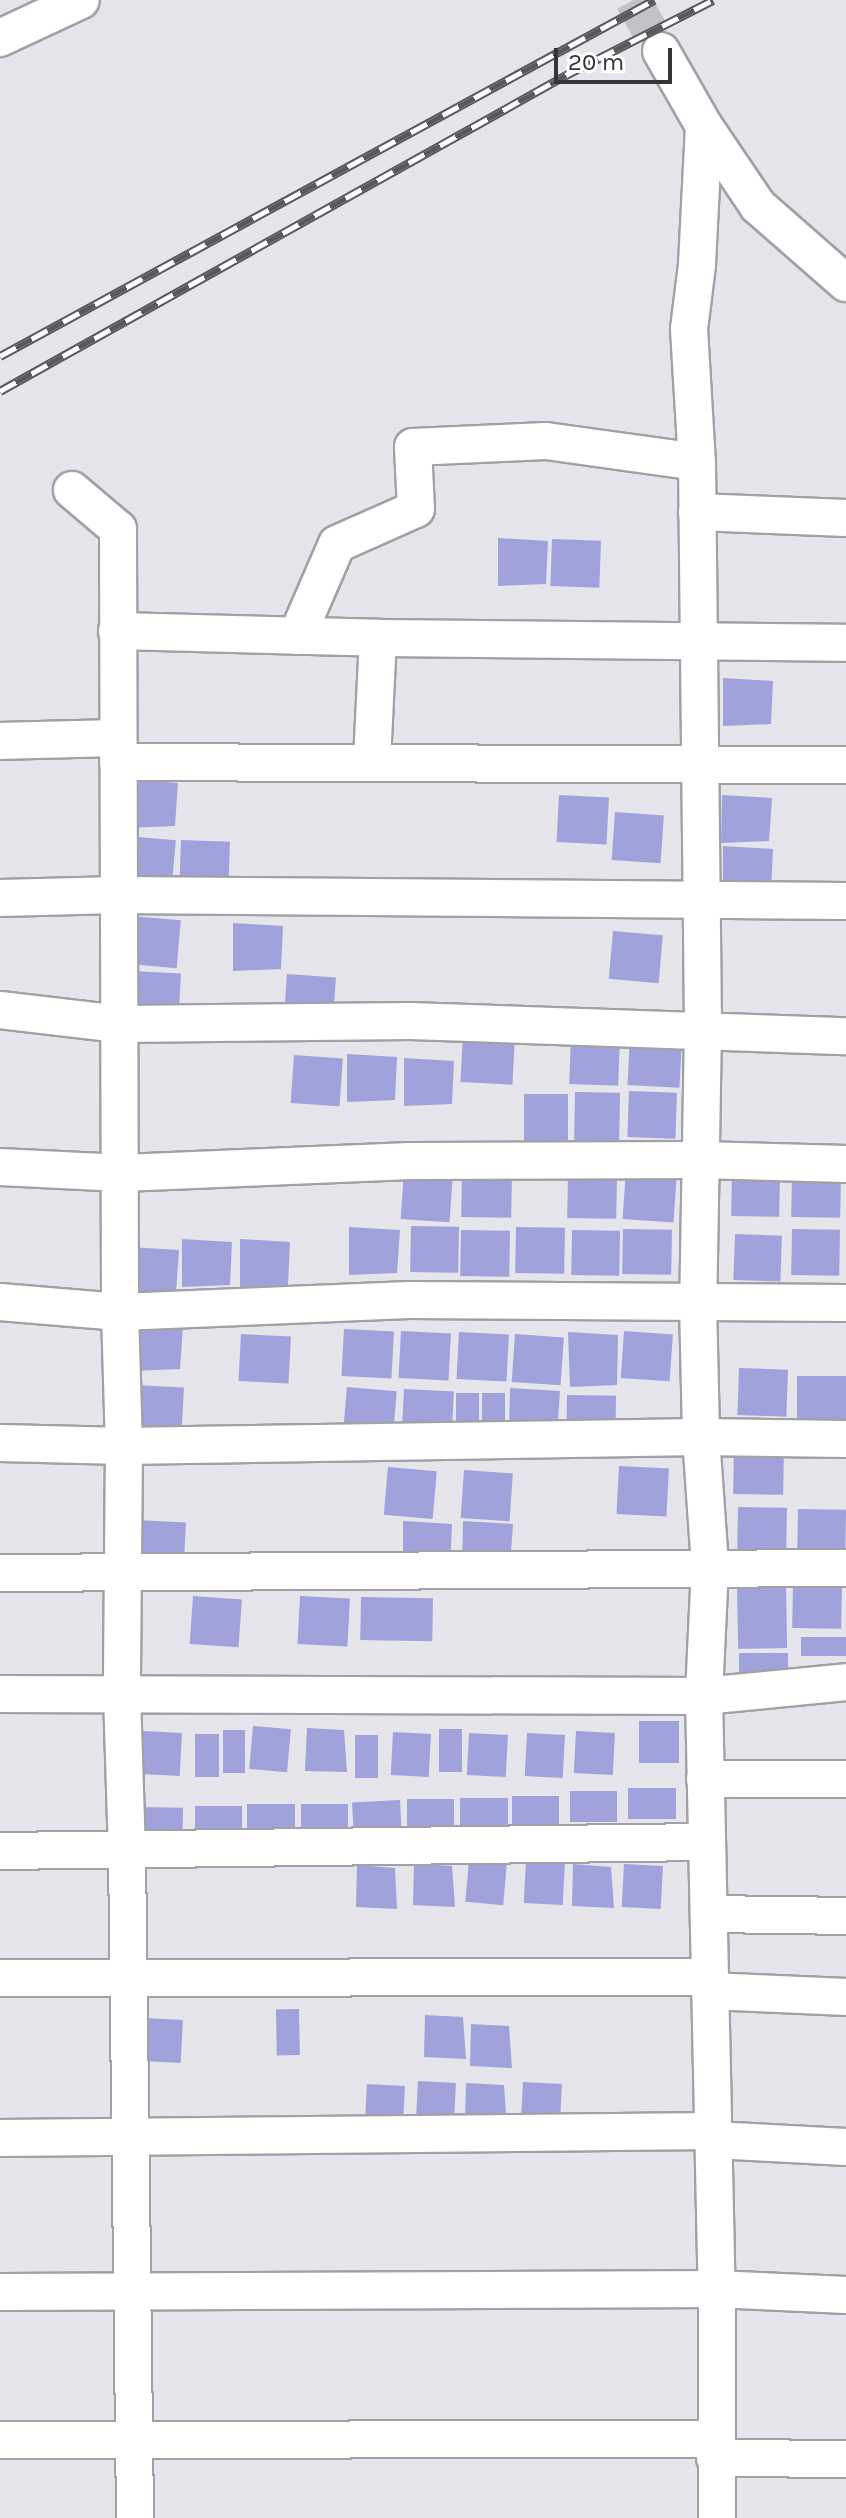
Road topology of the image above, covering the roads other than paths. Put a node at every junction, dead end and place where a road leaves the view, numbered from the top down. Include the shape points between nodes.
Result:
1 (81, 0) edge
2 (0, 38) edge
3 (661, 51) tunnel mouth
4 (704, 126) junction
5 (846, 283) edge
6 (697, 462) junction
7 (72, 490) dead end
8 (697, 512) junction
9 (846, 518) edge
10 (117, 631) junction
11 (297, 636) junction
12 (378, 638) junction
13 (698, 641) junction
14 (846, 643) edge
15 (0, 741) edge
16 (118, 750) junction
17 (372, 762) junction
18 (700, 763) junction
19 (846, 765) edge
20 (119, 895) junction
21 (701, 897) junction
22 (0, 898) edge
23 (846, 901) edge
24 (0, 1010) edge
25 (119, 1024) junction
26 (703, 1029) junction
27 (846, 1036) edge
28 (700, 1160) junction
29 (846, 1164) edge
30 (0, 1167) edge
31 (122, 1173) junction
32 (0, 1302) edge
33 (698, 1302) junction
34 (846, 1303) edge
35 (120, 1312) junction
36 (701, 1437) junction
37 (846, 1439) edge
38 (0, 1443) edge
39 (124, 1446) junction
40 (710, 1567) junction
41 (846, 1568) edge
42 (0, 1573) edge
43 (121, 1574) junction
44 (846, 1682) edge
45 (0, 1694) edge
46 (122, 1694) junction
47 (704, 1696) junction
48 (705, 1779) junction
49 (846, 1779) edge
50 (706, 1842) junction
51 (0, 1851) edge
52 (127, 1852) junction
53 (709, 1914) junction
54 (846, 1916) edge
55 (0, 1978) edge
56 (126, 1978) junction
57 (710, 1984) junction
58 (846, 1997) edge
59 (714, 2136) junction
60 (129, 2137) junction
61 (0, 2138) edge
62 (846, 2147) edge
63 (716, 2289) junction
64 (0, 2292) edge
65 (132, 2292) junction
66 (846, 2295) edge
67 (0, 2440) edge
68 (134, 2440) junction
69 (716, 2449) junction
70 (846, 2459) edge
71 (135, 2518) edge
72 (717, 2518) edge

1 - 2 street
3 - 4 street
4 - 5 street via 758,206
4 - 6 street via 689,329
6 - 8 street
6 - 11 street via 546,441 413,447 416,509 337,544
7 - 10 street via 118,529
8 - 9 street
8 - 13 street
10 - 11 street
10 - 16 street
11 - 12 street
12 - 13 street
12 - 17 street
13 - 14 street
13 - 18 street
15 - 16 street
16 - 17 street
16 - 20 street
17 - 18 street
18 - 19 street
18 - 21 street
20 - 21 street
20 - 22 street
20 - 25 street
21 - 23 street
21 - 26 street
24 - 25 street
25 - 26 street via 410,1021
25 - 31 street
26 - 27 street
26 - 28 street
28 - 29 street
28 - 31 street via 410,1161
28 - 33 street
30 - 31 street
31 - 35 street
32 - 35 street
33 - 34 street
33 - 35 street via 409,1300
33 - 36 street
35 - 39 street
36 - 37 street
36 - 39 street
36 - 40 street
38 - 39 street
39 - 43 street
40 - 41 street
40 - 43 street
40 - 47 street
42 - 43 street
43 - 46 street
44 - 47 street
45 - 46 street
46 - 47 street
46 - 52 street
47 - 48 street
48 - 49 street
48 - 50 street
50 - 52 street
50 - 53 street
51 - 52 street
52 - 56 street
53 - 54 street
53 - 57 street
55 - 56 street
56 - 57 street
56 - 60 street
57 - 58 street
57 - 59 street
59 - 60 street
59 - 62 street
59 - 63 street
60 - 61 street
60 - 65 street
63 - 65 street
63 - 66 street
63 - 69 street
64 - 65 street
65 - 68 street
67 - 68 street
68 - 69 street
68 - 71 street
69 - 70 street
69 - 72 street

